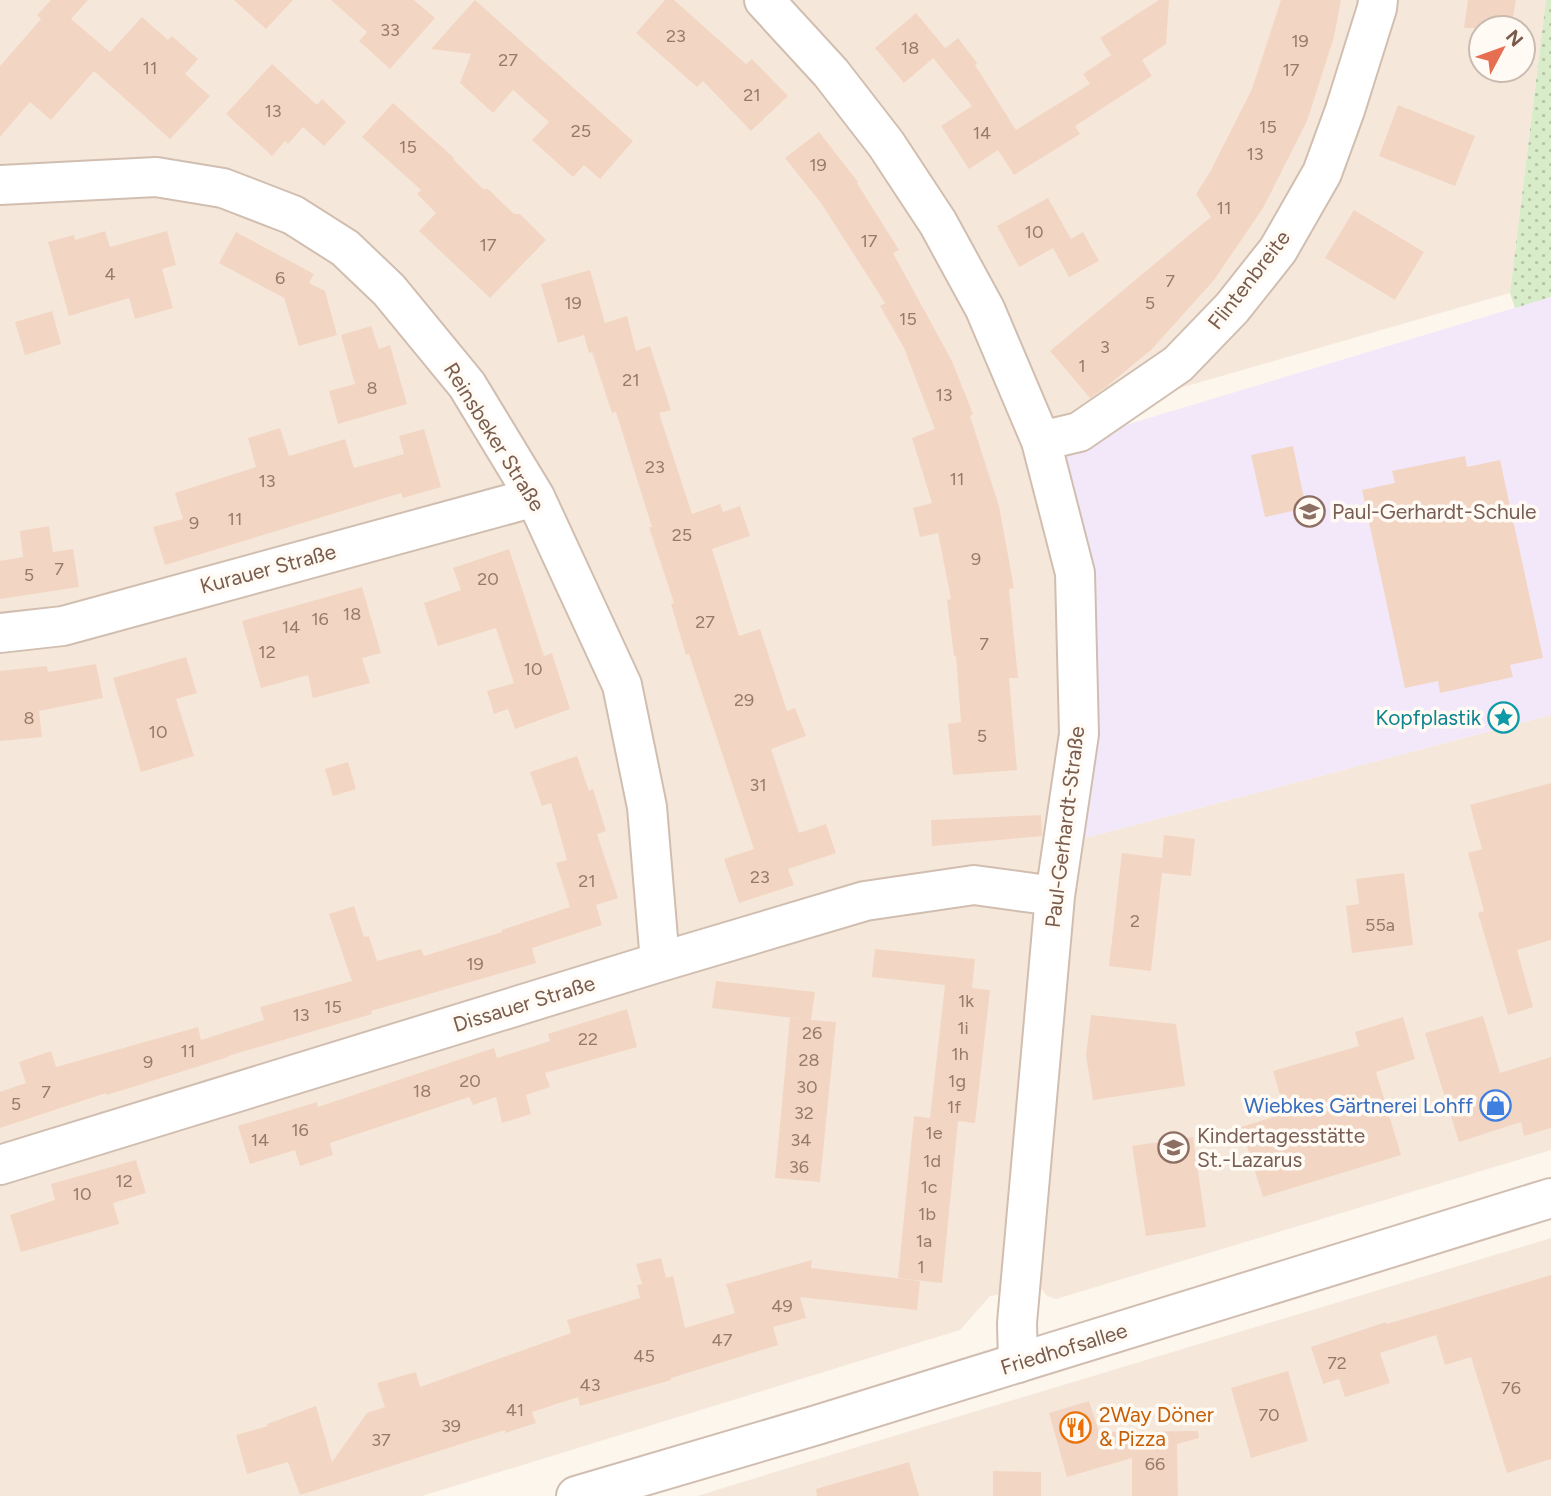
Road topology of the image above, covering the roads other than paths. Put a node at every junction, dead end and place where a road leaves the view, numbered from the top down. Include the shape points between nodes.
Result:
1 (764, 0) edge
2 (1378, 0) edge
3 (0, 185) edge
4 (1041, 441) junction
5 (536, 497) junction
6 (0, 633) edge
7 (1055, 896) junction
8 (660, 962) junction
9 (0, 1165) edge
10 (1551, 1198) edge
11 (1018, 1363) junction
12 (576, 1496) edge

1 - 4 street, Paul-Gerhardt-Straße via 831,73 886,144 938,223 985,309
2 - 4 street, Flintenbreite via 1322,173 1278,250 1233,308 1178,365 1079,432
3 - 5 street, Reinsbeker Straße via 156,177 223,188 293,215 345,248 389,289 467,385
4 - 7 street, Paul-Gerhardt-Straße via 1075,573 1079,734
5 - 6 street, Kurauer Straße via 63,626
5 - 8 street, Reinsbeker Straße via 622,685 647,807
7 - 8 street, Dissauer Straße via 974,885 865,901
7 - 11 street, Paul-Gerhardt-Straße via 1017,1323
8 - 9 street, Dissauer Straße
10 - 11 street, Friedhofsallee
11 - 12 street, Friedhofsallee

